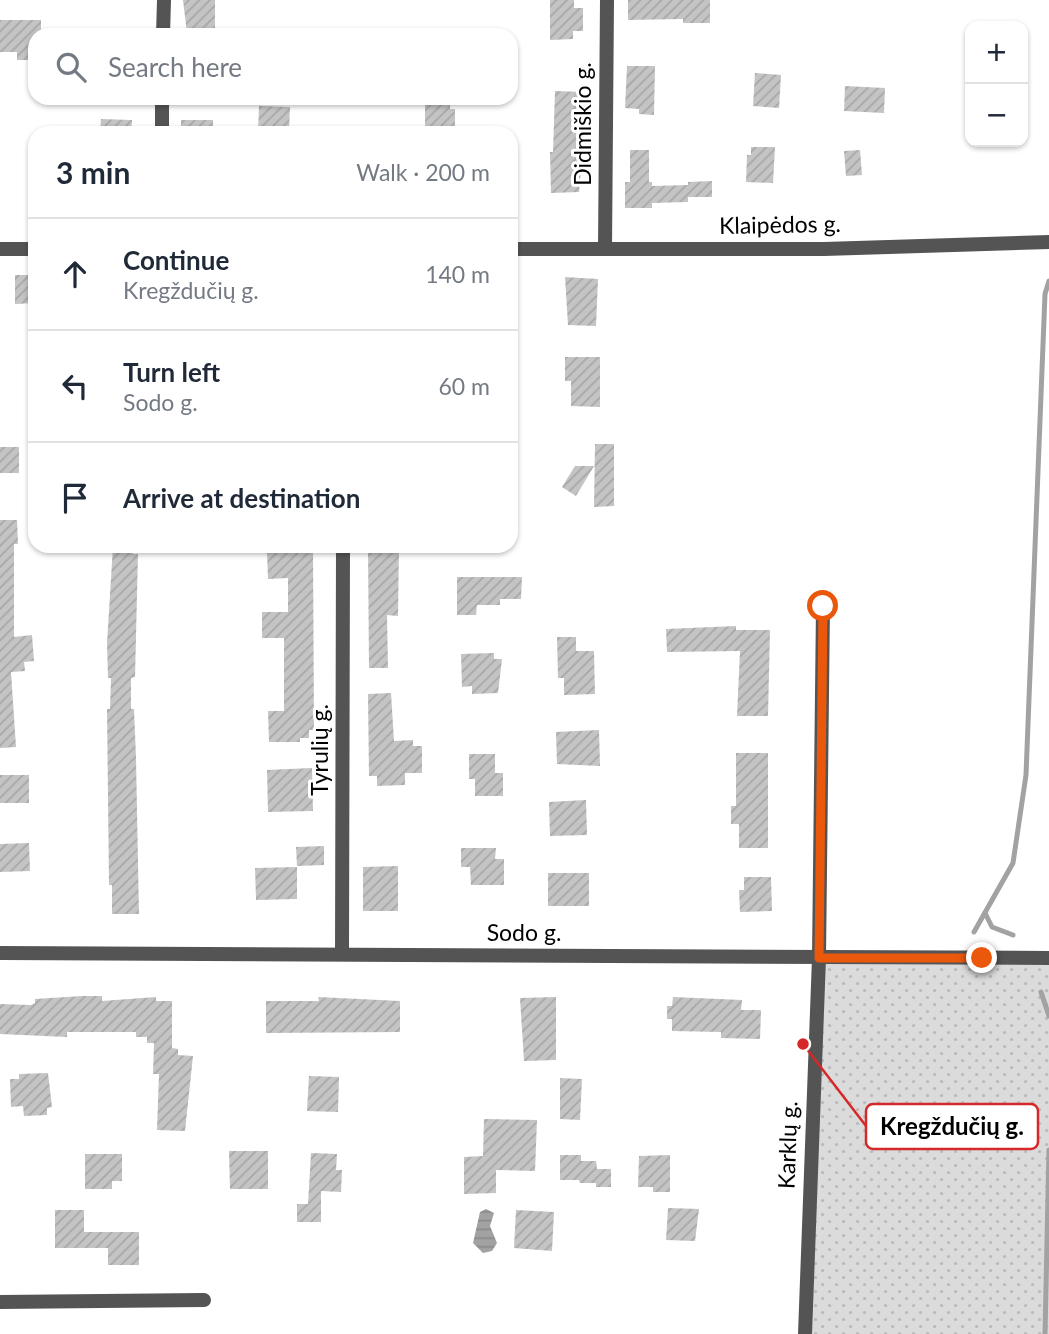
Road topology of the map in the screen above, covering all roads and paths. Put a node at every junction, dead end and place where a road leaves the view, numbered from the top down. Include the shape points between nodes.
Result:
1 (164, 0) edge
2 (607, 0) edge
3 (163, 28) edge
4 (162, 105) edge
5 (162, 126) edge
6 (1049, 242) edge
7 (0, 249) edge
8 (28, 249) edge
9 (518, 249) edge
10 (605, 249) junction
11 (342, 553) edge
12 (823, 606) dead end
13 (0, 953) edge
14 (342, 954) junction
15 (819, 958) junction
16 (1049, 958) edge
17 (205, 1300) dead end
18 (0, 1302) edge
19 (805, 1334) edge

1 - 3 street
2 - 10 street, Didmiškio g.
4 - 5 street
6 - 10 street, Klaipėdos g.
7 - 8 street
9 - 10 street, Klaipėdos g.
11 - 14 street, Tyrulių g.
12 - 15 street, Karklų g.
13 - 14 street, Sodo g.
14 - 15 street, Sodo g.
15 - 16 street, Sodo g.
15 - 19 street, Karklų g.
17 - 18 street

